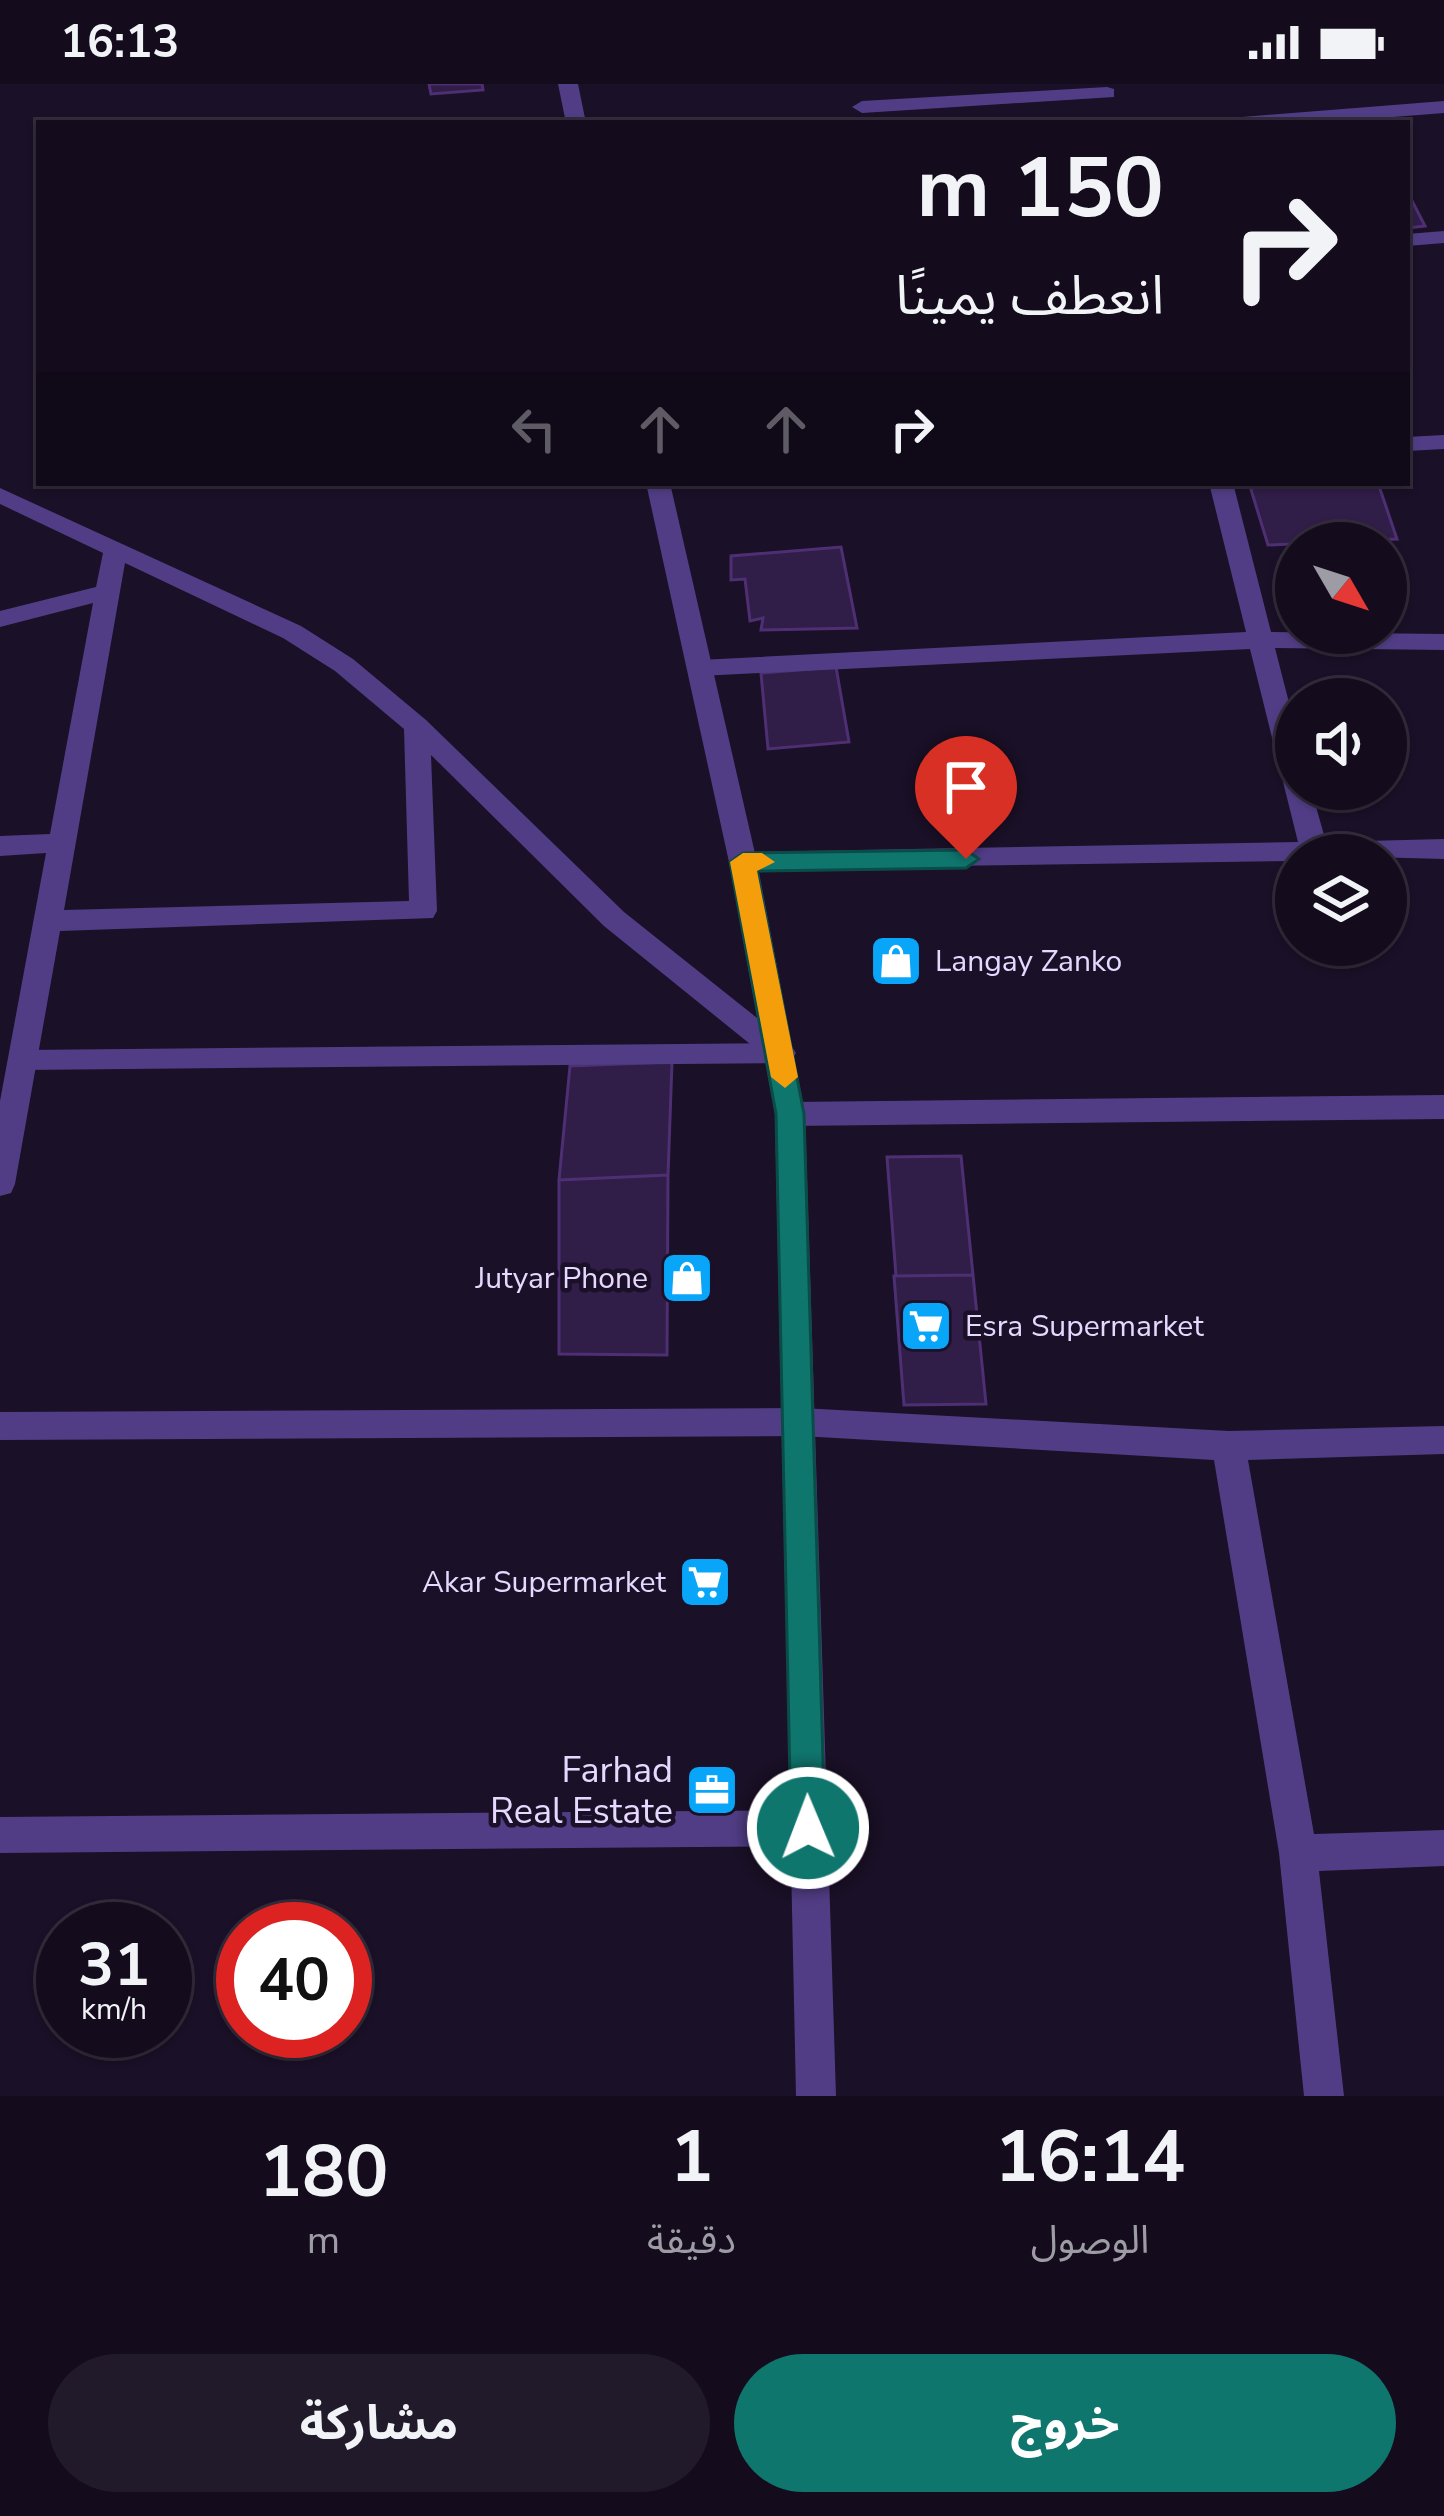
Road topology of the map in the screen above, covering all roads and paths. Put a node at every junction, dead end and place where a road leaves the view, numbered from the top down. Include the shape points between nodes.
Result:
1 (568, 84) edge
2 (853, 84) edge
3 (1107, 95) edge
4 (1444, 107) edge
5 (865, 115) edge
6 (575, 120) edge
7 (1280, 120) edge
8 (1444, 237) edge
9 (1410, 240) edge
10 (1444, 442) edge
11 (1410, 444) edge
12 (659, 486) edge
13 (1222, 486) edge
14 (0, 495) edge
15 (115, 552) junction
16 (107, 592) junction
17 (0, 619) edge
18 (1258, 640) junction
19 (1444, 642) edge
20 (700, 668) junction
21 (1275, 703) edge
22 (417, 727) junction
23 (62, 843) junction
24 (0, 846) edge
25 (1444, 849) edge
26 (1407, 850) edge
27 (1275, 854) edge
28 (743, 862) junction
29 (47, 921) junction
30 (781, 1053) junction
31 (22, 1060) junction
32 (1444, 1107) edge
33 (790, 1114) junction
34 (0, 1184) edge
35 (801, 1422) junction
36 (0, 1426) edge
37 (1444, 1440) edge
38 (1229, 1446) junction
39 (808, 1828) junction
40 (0, 1835) edge
41 (1444, 1848) edge
42 (1298, 1853) junction
43 (816, 2096) edge
44 (1324, 2096) edge

1 - 6 street
2 - 5 street
3 - 5 street
4 - 7 street
8 - 9 street
10 - 11 street
12 - 20 street
13 - 18 street
14 - 15 street
15 - 16 street
15 - 22 street via 307,641
16 - 17 street
16 - 23 street
18 - 19 street
18 - 20 street
18 - 21 street
20 - 28 street
22 - 29 street via 423,911
22 - 30 street via 614,919
23 - 24 street
23 - 29 street
25 - 26 street
27 - 28 street
28 - 30 street
29 - 31 street
30 - 31 lane
30 - 33 street
31 - 34 street
32 - 33 street
33 - 35 street
35 - 36 street
35 - 38 street
35 - 39 street
37 - 38 street
38 - 42 street
39 - 40 street
39 - 43 street
41 - 42 street
42 - 44 street

